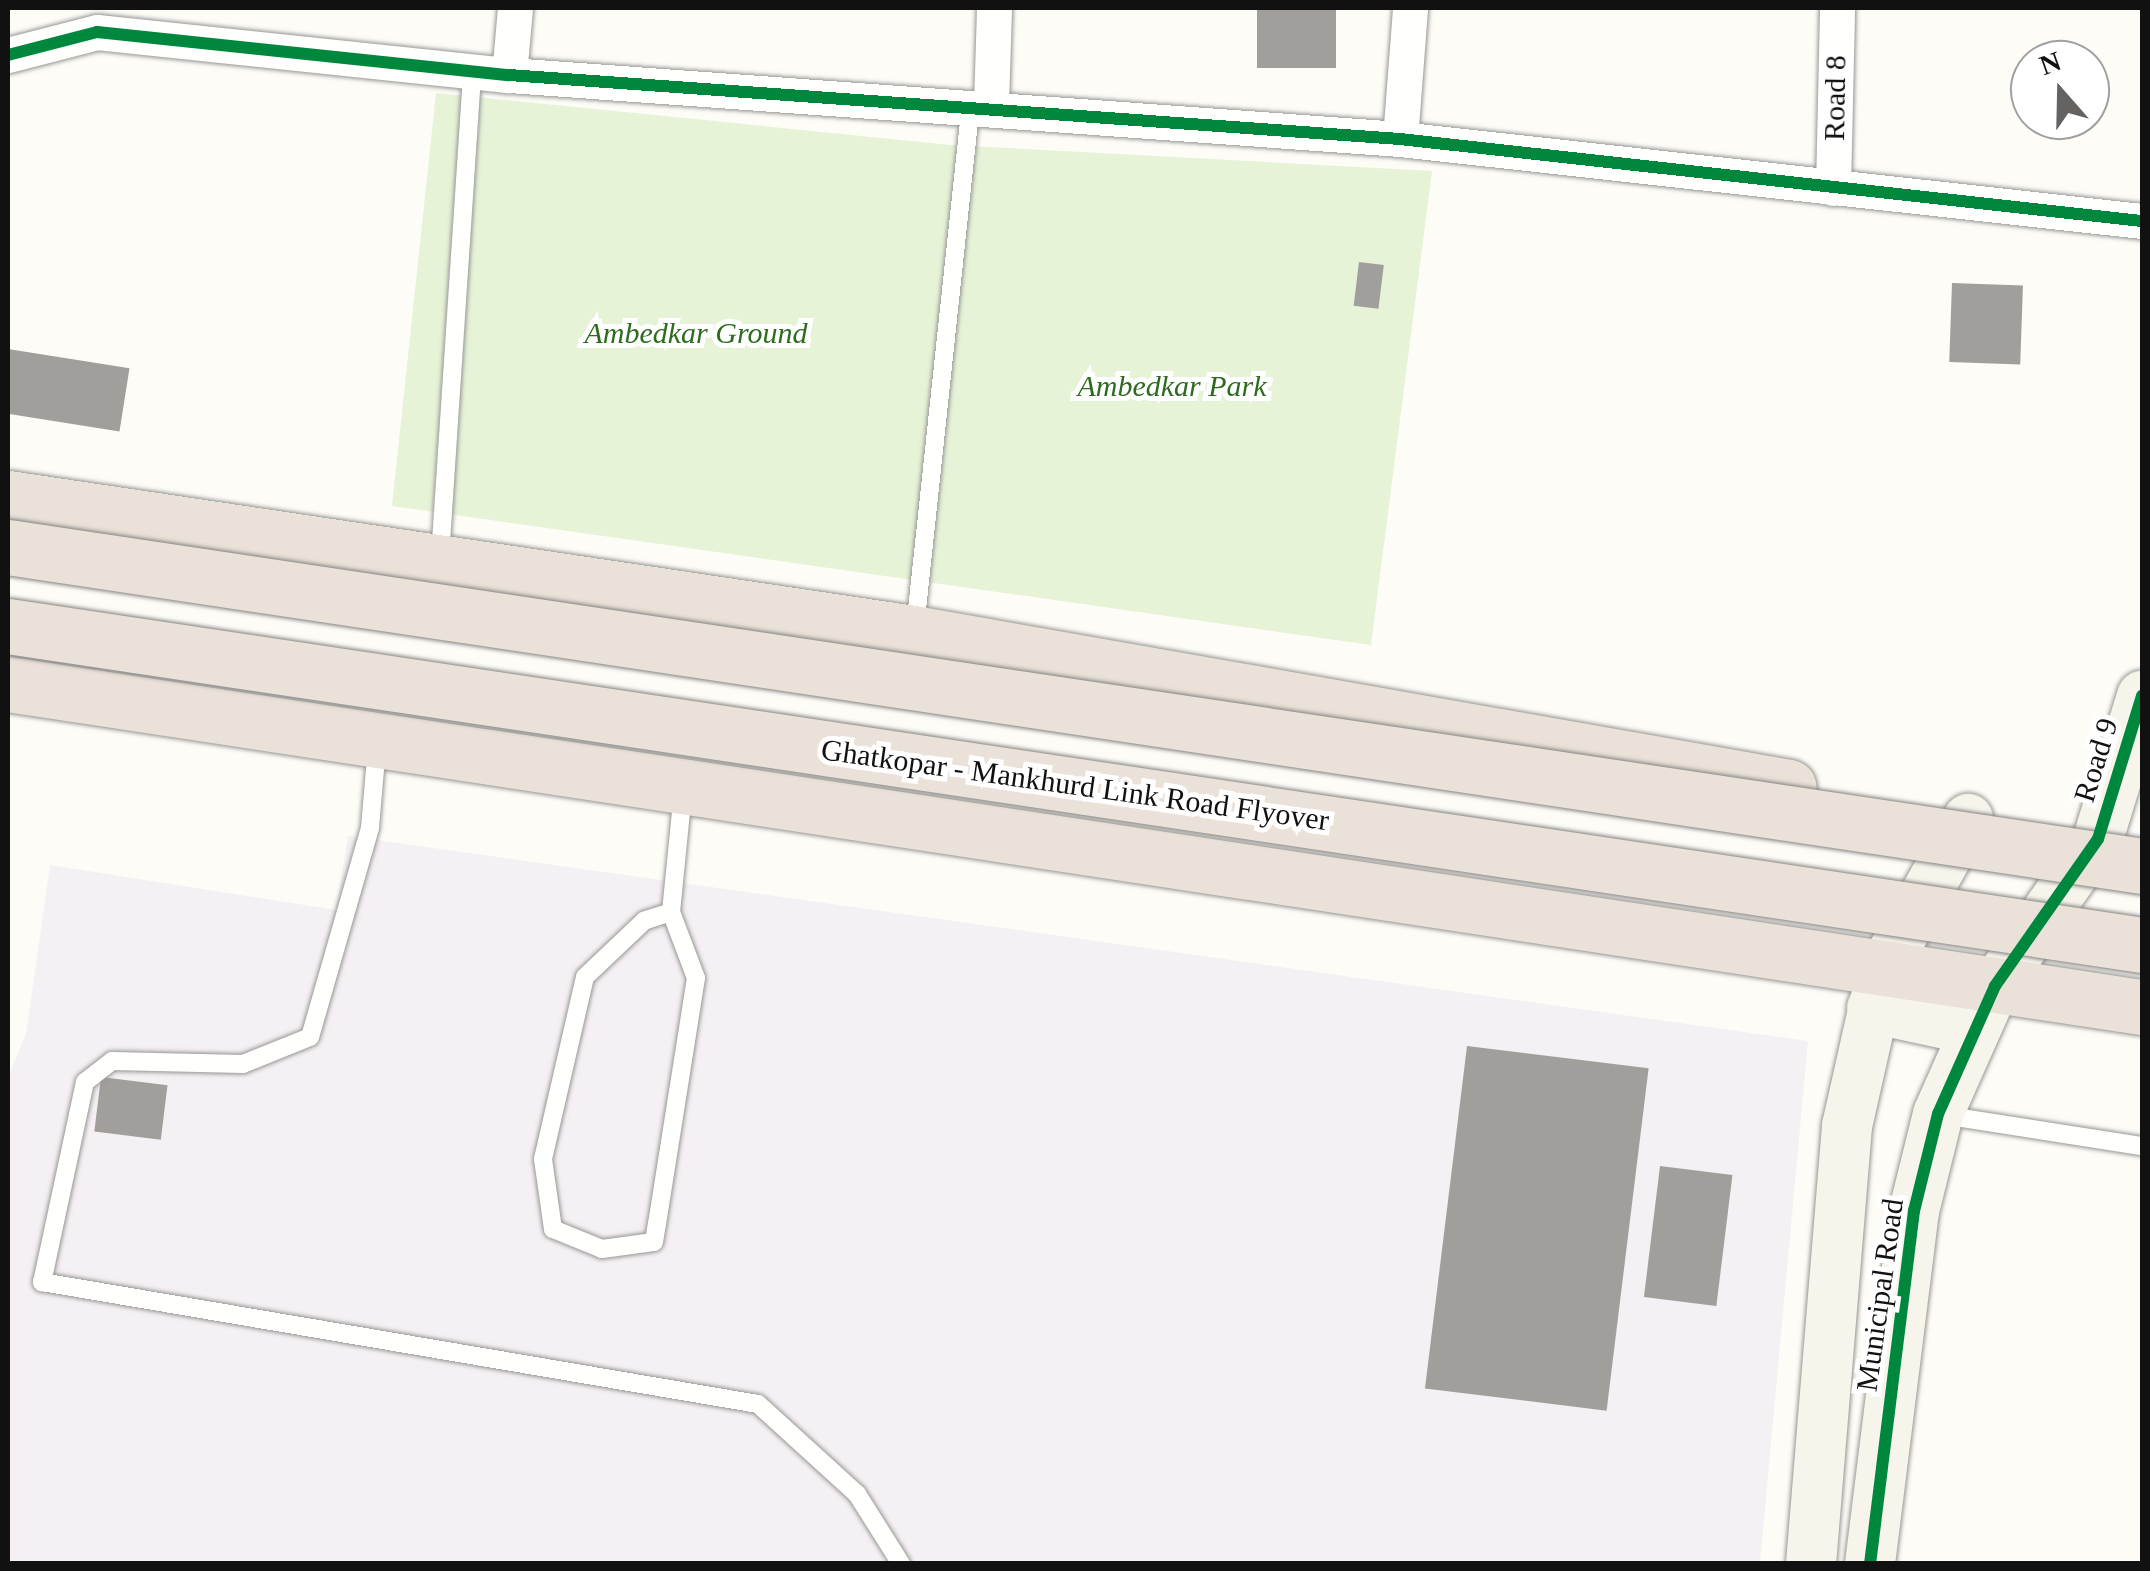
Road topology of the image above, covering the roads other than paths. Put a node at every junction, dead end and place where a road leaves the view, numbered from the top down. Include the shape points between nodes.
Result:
1 (515, 8) edge
2 (994, 8) edge
3 (1410, 8) edge
4 (1837, 8) edge
5 (98, 20) edge
6 (8, 55) edge
7 (472, 70) junction
8 (510, 75) junction
9 (981, 104) junction
10 (1400, 140) junction
11 (1833, 188) junction
12 (2142, 220) edge
13 (8, 498) edge
14 (8, 548) edge
15 (440, 562) junction
16 (8, 626) edge
17 (914, 633) junction
18 (8, 684) edge
19 (2142, 696) edge
20 (378, 739) junction
21 (684, 786) junction
22 (1968, 819) junction
23 (2128, 850) edge
24 (671, 912) junction
25 (2142, 944) edge
26 (1877, 990) junction
27 (2142, 1007) edge
28 (1984, 1008) junction
29 (1938, 1114) junction
30 (2142, 1146) edge
31 (901, 1564) edge
32 (1811, 1564) edge
33 (1870, 1564) edge

1 - 8 street
2 - 9 street
3 - 10 street
4 - 11 street, Road 8
5 - 6 street
5 - 7 street
7 - 8 street
7 - 15 lane
8 - 9 street
9 - 10 street
9 - 17 lane
10 - 11 street
11 - 12 street
13 - 15 highway
14 - 23 highway, bridge
15 - 17 highway
16 - 25 highway, Ghatkopar - Mankhurd Link Road Flyover, bridge
17 - 22 highway
18 - 20 highway
19 - 23 street, Road 9
20 - 21 highway
20 - 31 lane via 370,828 310,1037 242,1064 112,1061 84,1082 42,1282 758,1404 857,1494
21 - 24 lane
21 - 26 highway
22 - 23 highway
22 - 26 street, Municipal Road
23 - 28 street, Municipal Road
24 - 24 lane via 696,978 654,1242 602,1249 553,1229 543,1159 585,977 644,921
26 - 28 highway
26 - 32 street, Municipal Road via 1846,1126
27 - 28 highway
28 - 29 street, Municipal Road
29 - 30 lane
29 - 33 street, Municipal Road via 1914,1211

